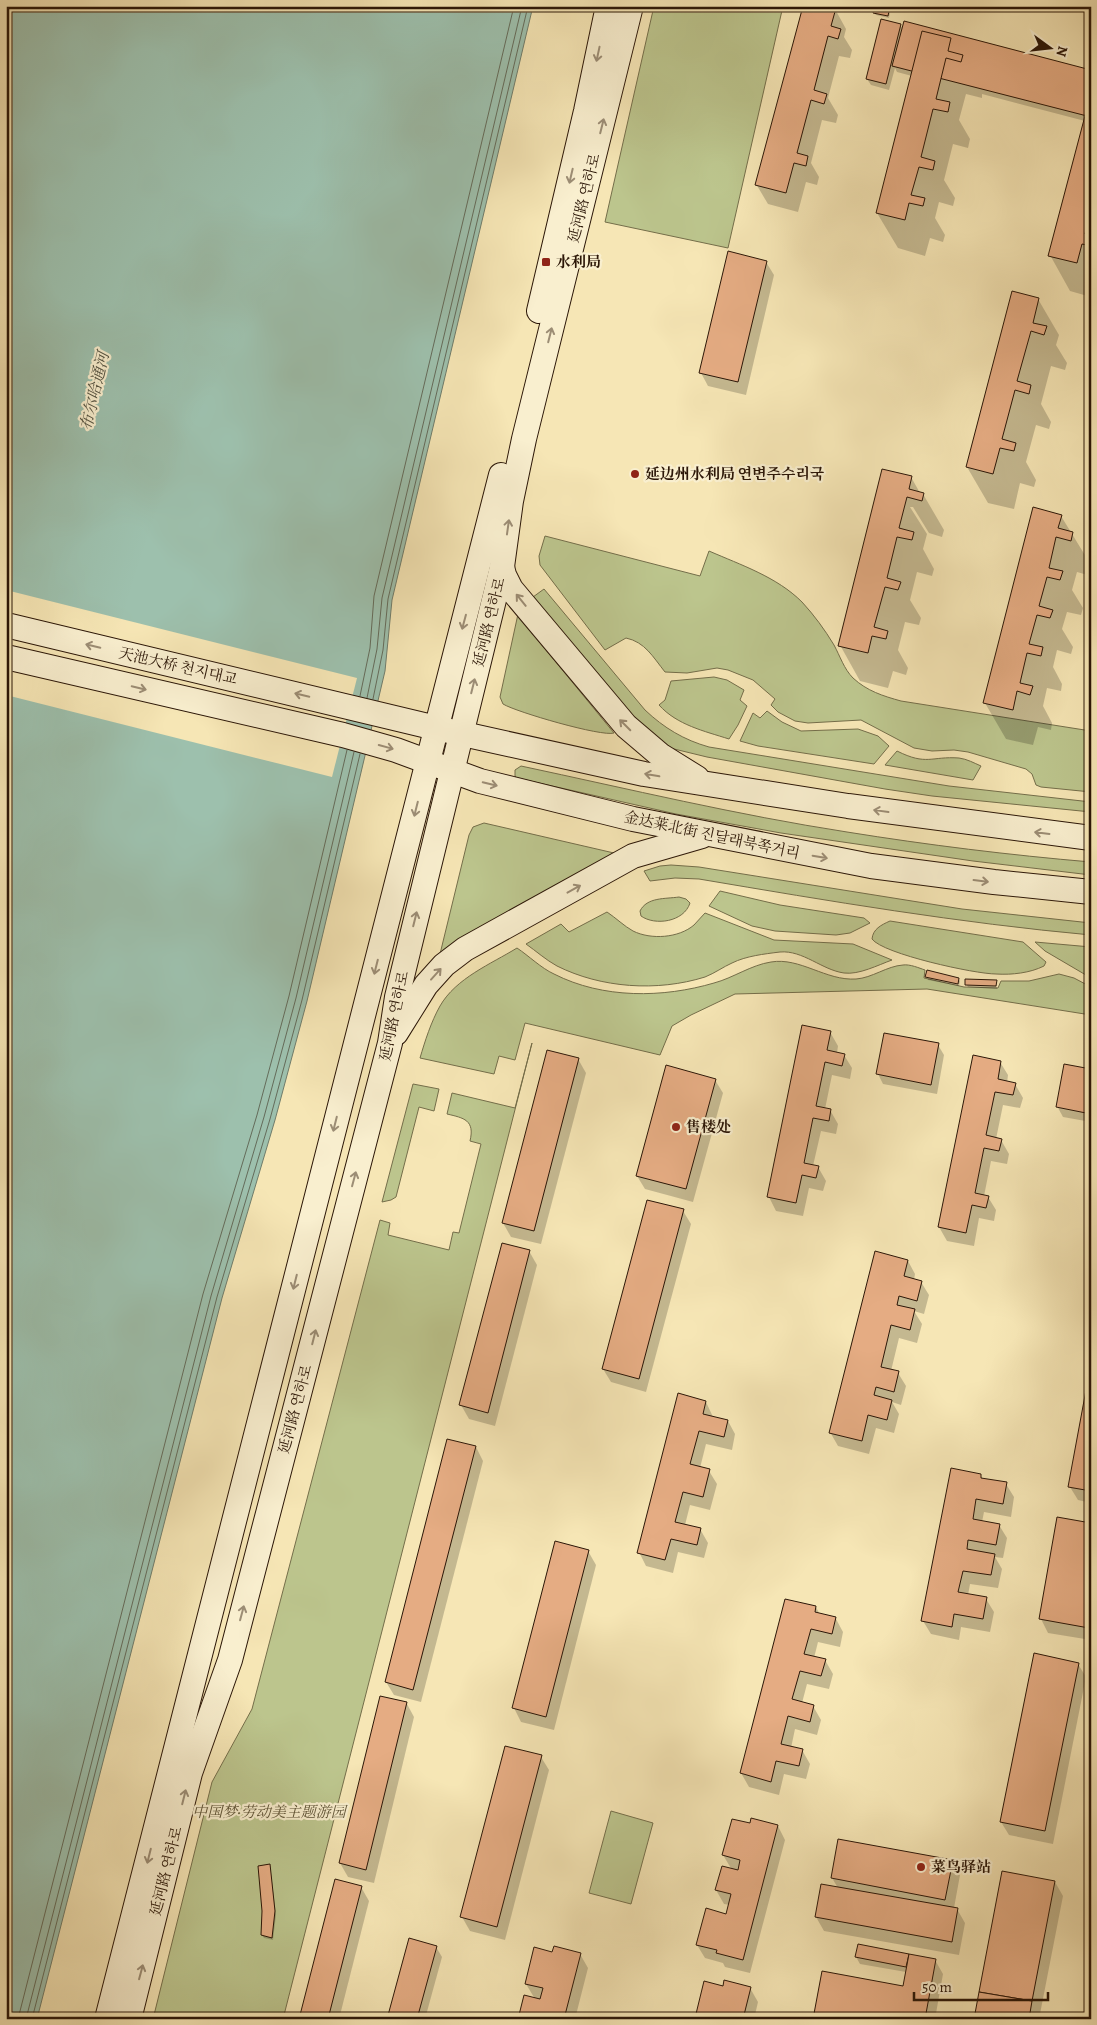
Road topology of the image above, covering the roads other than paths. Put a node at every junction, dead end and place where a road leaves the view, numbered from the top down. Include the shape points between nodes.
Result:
1 (608, 6) edge
2 (631, 6) edge
3 (502, 567) junction
4 (6, 625) edge
5 (6, 657) edge
6 (436, 728) junction
7 (462, 733) junction
8 (343, 735) joint
9 (428, 762) junction
10 (452, 771) junction
11 (706, 784) junction
12 (705, 835) junction
13 (1091, 838) edge
14 (1091, 892) edge
15 (390, 1043) junction
16 (107, 2019) edge
17 (128, 2019) edge

1 -> 6 main road, 延河路 연하로 via 490,524
3 -> 2 main road, 延河路 연하로 via 524,439
7 -> 3 main road, 延河路 연하로
11 -> 3 main road via 660,755 626,726 511,588
6 -> 4 main road, 天池大桥 천지대교
5 -> 8 main road, 天池大桥 천지대교
6 - 7 main road
6 - 9 main road, 延河路 연하로
7 - 10 main road, 延河路 연하로
11 -> 7 main road via 634,772
8 -> 9 main road, 金达莱北街 진달래북쪽거리
9 - 10 main road, 金达莱北街 진달래북쪽거리
9 -> 16 main road, 延河路 연하로
10 -> 12 main road, 金达莱北街 진달래북쪽거리 via 480,782
15 -> 10 main road, 延河路 연하로 via 396,997
13 -> 11 main road
12 -> 14 main road, 金达莱北街 진달래북쪽거리 via 871,866
15 -> 12 main road via 426,985 465,949 633,856
17 -> 15 main road, 延河路 연하로 via 190,1773 230,1660

